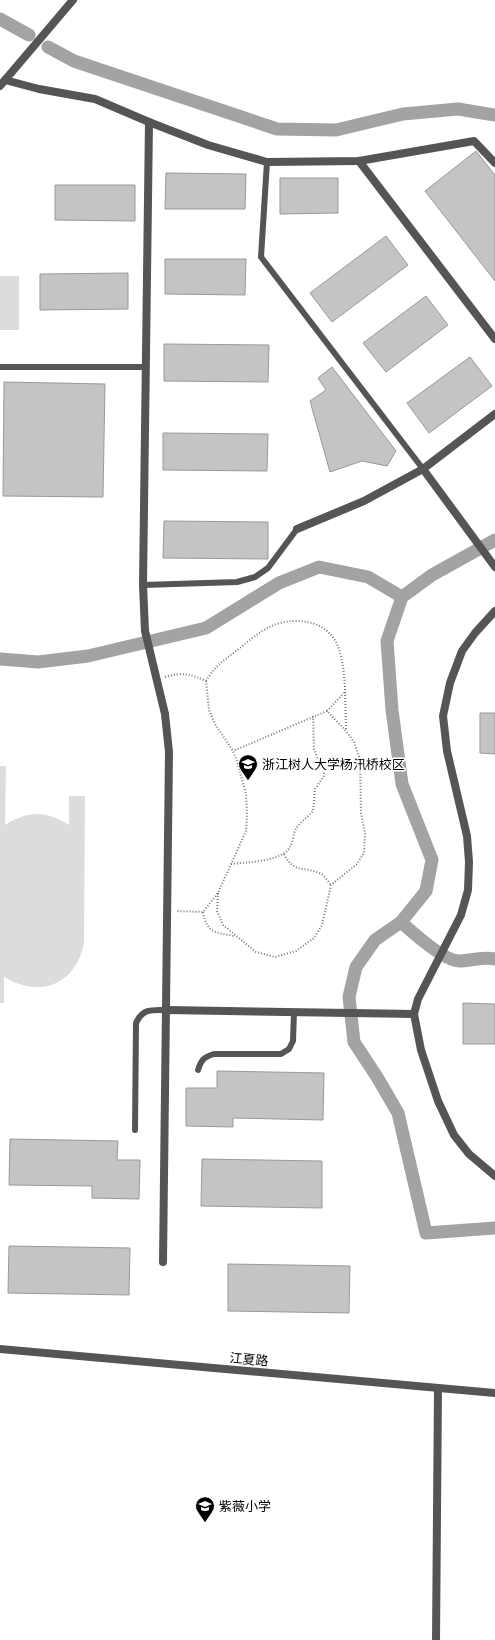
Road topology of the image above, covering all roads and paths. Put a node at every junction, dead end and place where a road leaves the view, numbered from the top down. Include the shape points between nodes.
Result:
1 (73, 0) edge
2 (3, 83) edge
3 (149, 122) junction
4 (359, 161) junction
5 (267, 162) junction
6 (495, 163) edge
7 (495, 339) edge
8 (0, 367) edge
9 (146, 367) junction
10 (495, 414) edge
11 (423, 469) junction
12 (298, 529) joint
13 (495, 567) edge
14 (143, 585) junction
15 (495, 611) edge
16 (157, 679) junction
17 (206, 681) junction
18 (344, 692) junction
19 (327, 711) junction
20 (313, 716) junction
21 (346, 731) junction
22 (233, 751) junction
23 (284, 854) junction
24 (231, 864) junction
25 (331, 885) junction
26 (218, 893) junction
27 (168, 911) junction
28 (203, 912) junction
29 (235, 936) junction
30 (166, 1010) junction
31 (294, 1012) junction
32 (414, 1014) junction
33 (198, 1070) dead end
34 (135, 1130) dead end
35 (495, 1176) edge
36 (163, 1262) dead end
37 (0, 1349) edge
38 (438, 1388) junction
39 (495, 1393) edge
40 (436, 1640) edge

1 - 2 street
2 - 3 street via 95,98
3 - 5 street via 208,145
3 - 9 street
4 - 5 street
4 - 6 street via 474,141
4 - 7 street
5 - 11 lane via 261,257
8 - 9 lane
9 - 14 street
10 - 11 street
11 - 12 street via 364,501
11 - 13 street
12 - 14 lane via 268,568 255,577 237,582
14 - 16 street via 145,631
15 - 32 street via 462,652 450,683 443,716 447,751 467,836 468,890 461,916 421,992
16 - 17 path via 178,674 191,675
16 - 27 street via 165,714 169,752
17 - 18 path via 218,666 258,634 274,625 295,621 312,622 326,629 335,641 341,656
17 - 22 path via 209,710
18 - 19 path
18 - 21 path
19 - 20 path
19 - 21 path
20 - 22 path
20 - 23 path via 314,749 324,767 324,776 315,789 313,811 296,827 290,847
21 - 25 path via 354,742 360,759 364,853 357,864
22 - 24 path via 246,794 247,815 246,831
23 - 24 path via 254,862
23 - 25 path via 289,863 322,874
24 - 26 path
25 - 29 path via 322,925 314,938 296,951 275,957 256,952
26 - 28 path
26 - 29 path via 217,911 223,925
27 - 28 path
27 - 30 street
28 - 29 path via 205,924 213,932
30 - 31 street
30 - 34 lane via 149,1010 140,1016 136,1024
30 - 36 street
31 - 32 street
31 - 33 lane via 293,1041 289,1049 281,1054 214,1054 200,1061
32 - 35 street via 423,1057 438,1101 454,1135 469,1154
37 - 38 street, 江夏路
38 - 39 street, 江夏路
38 - 40 street

